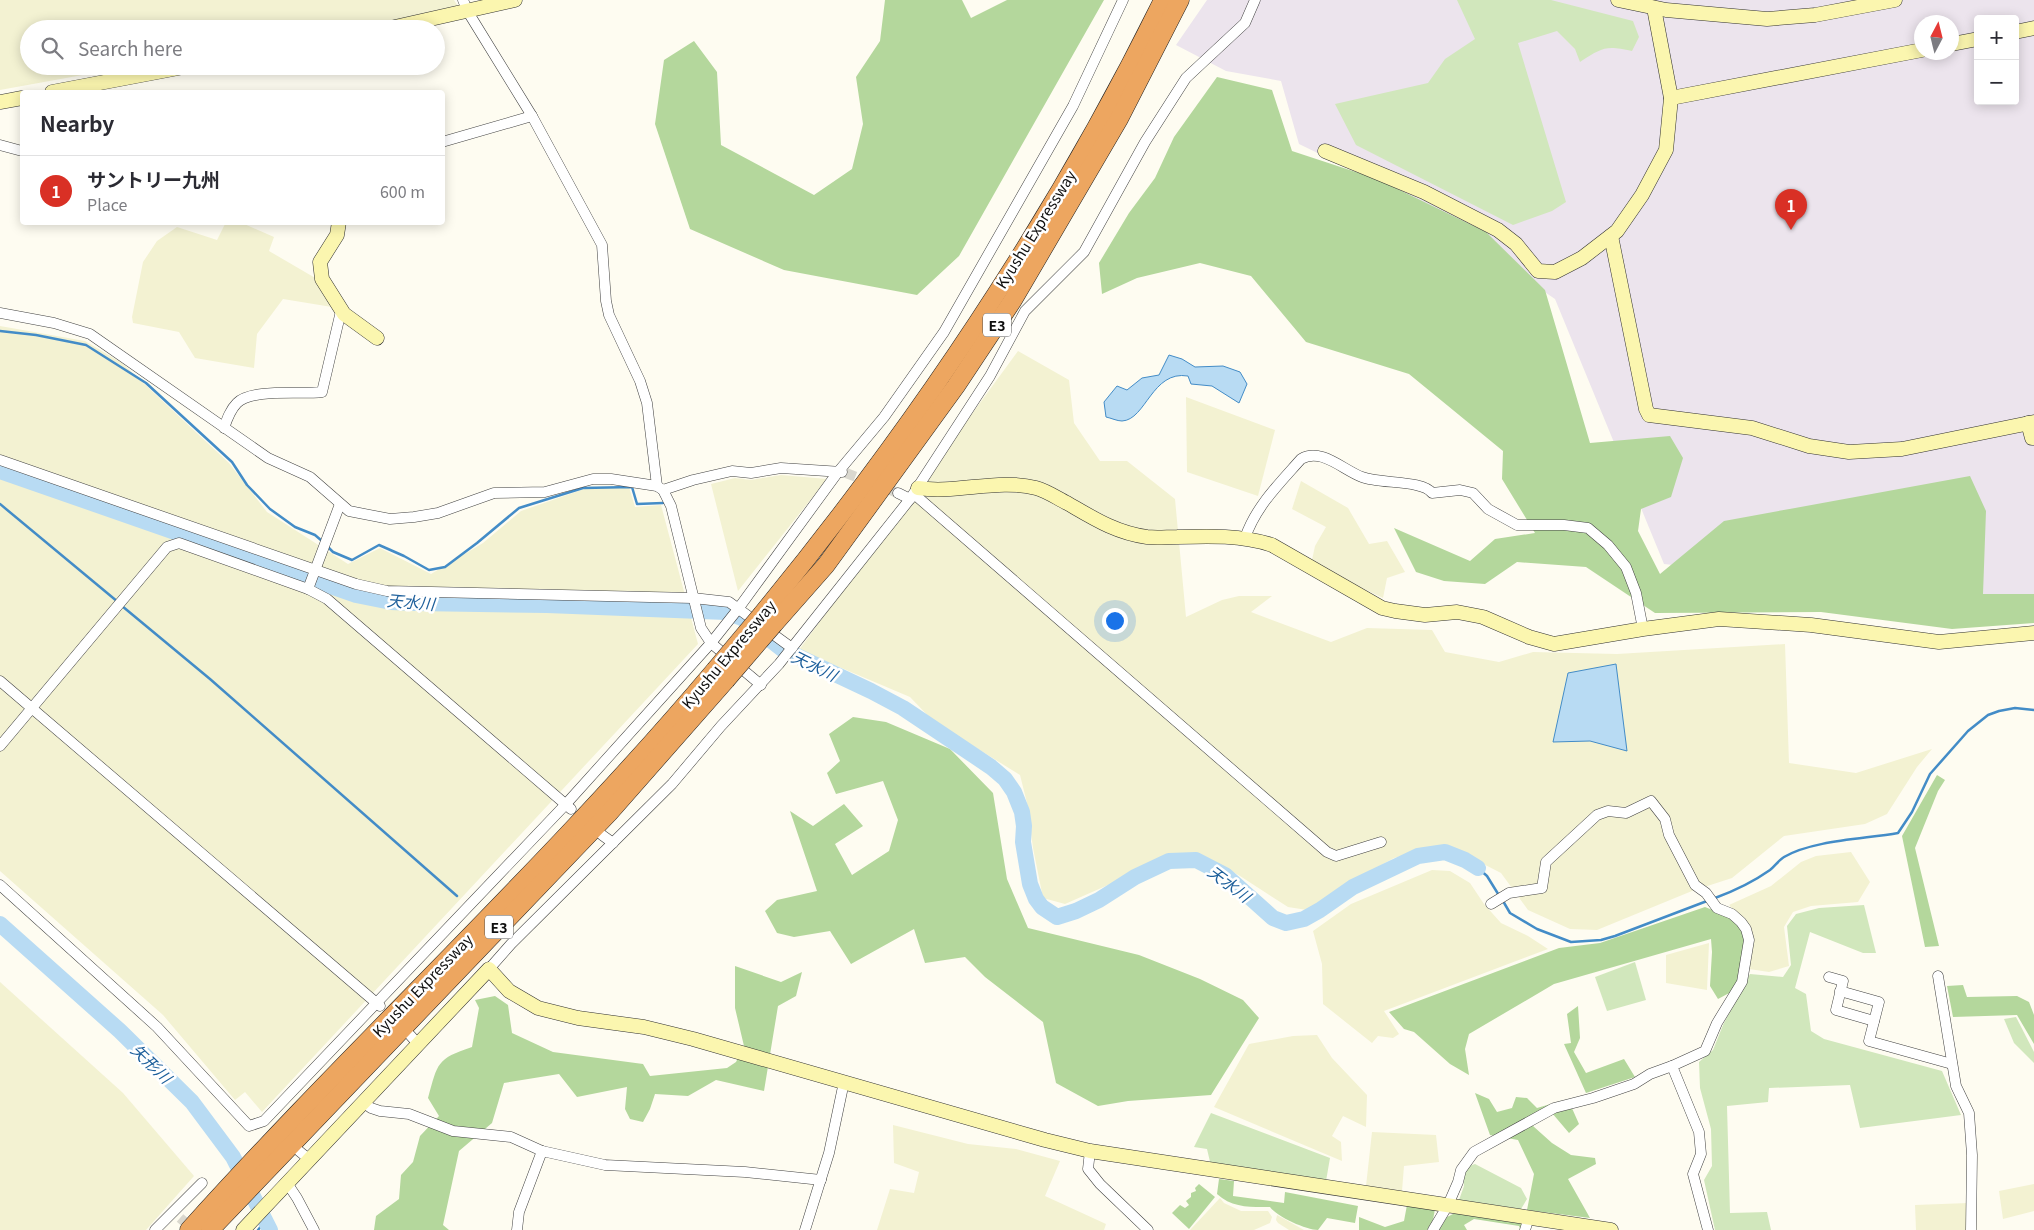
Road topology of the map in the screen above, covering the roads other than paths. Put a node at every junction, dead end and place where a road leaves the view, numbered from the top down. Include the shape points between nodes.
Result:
1 (515, 0) edge
2 (1123, 0) edge
3 (1163, 0) edge
4 (1180, 0) edge
5 (1255, 0) edge
6 (1618, 0) edge
7 (1894, 0) edge
8 (1879, 1) edge
9 (466, 6) edge
10 (1654, 8) junction
11 (417, 20) edge
12 (2034, 28) edge
13 (2019, 31) edge
14 (1974, 40) edge
15 (1959, 43) edge
16 (1914, 52) edge
17 (142, 75) edge
18 (63, 90) edge
19 (20, 98) edge
20 (1670, 98) junction
21 (0, 102) edge
22 (532, 116) junction
23 (445, 141) edge
24 (0, 145) edge
25 (20, 150) edge
26 (1325, 151) dead end
27 (338, 225) edge
28 (1611, 236) junction
29 (341, 311) junction
30 (0, 313) edge
31 (376, 338) dead end
32 (2031, 422) edge
33 (224, 428) junction
34 (2034, 438) edge
35 (0, 460) edge
36 (842, 472) junction
37 (660, 488) junction
38 (898, 493) tunnel mouth
39 (914, 494) junction
40 (340, 504) junction
41 (1245, 538) junction
42 (315, 569) junction
43 (308, 589) junction
44 (693, 598) junction
45 (738, 609) junction
46 (768, 619) junction
47 (1643, 628) junction
48 (2034, 633) edge
49 (711, 643) junction
50 (792, 648) junction
51 (0, 681) edge
52 (761, 685) junction
53 (32, 709) junction
54 (0, 746) edge
55 (568, 806) junction
56 (602, 835) dead end
57 (1381, 842) dead end
58 (613, 843) junction
59 (0, 885) edge
60 (1491, 904) dead end
61 (489, 969) junction
62 (1938, 976) dead end
63 (1829, 977) dead end
64 (1840, 991) junction
65 (378, 1004) junction
66 (1874, 1021) junction
67 (1952, 1064) junction
68 (1672, 1066) junction
69 (844, 1082) junction
70 (364, 1102) junction
71 (542, 1151) junction
72 (1090, 1151) junction
73 (263, 1163) junction
74 (821, 1180) junction
75 (202, 1183) dead end
76 (283, 1188) junction
77 (1448, 1205) junction
78 (181, 1220) edge
79 (1527, 1224) edge
80 (155, 1230) edge
81 (210, 1230) edge
82 (243, 1230) edge
83 (314, 1230) edge
84 (517, 1230) edge
85 (805, 1230) edge
86 (1148, 1230) edge
87 (1433, 1230) edge
88 (1611, 1230) edge
89 (1708, 1230) edge
90 (1972, 1230) edge

1 - 9 street
2 - 36 street via 1073,106 949,323
3 - 46 highway, Kyushu Expressway / E3 via 1105,112 1057,195 942,376 811,554
4 - 46 highway, Kyushu Expressway / E3 via 1119,119 1013,300 956,386 826,565
5 - 39 street via 1245,23 1186,78 1145,142 1084,252 1026,311 990,376
6 - 10 street
7 - 8 street
8 - 10 street via 1815,15 1767,19
9 - 11 street
9 - 22 street
10 - 20 street
12 - 13 street
14 - 15 street
16 - 20 street
17 - 18 street
19 - 21 street
20 - 28 street via 1666,150 1642,195
22 - 23 street
22 - 37 street via 602,245 609,315 647,403
24 - 25 street
26 - 28 street via 1424,192 1498,230 1516,244 1538,272 1555,272 1582,258
27 - 29 street via 320,262 320,271
28 - 32 street via 1649,415 1752,428 1809,446 1849,452 1902,449
29 - 31 street
29 - 33 street via 322,392 245,398 230,412
30 - 33 street via 54,323 90,334
32 - 34 street
33 - 40 street via 268,458 310,477
35 - 42 street
36 - 37 street via 781,468 751,473 732,471
36 - 45 street
37 - 40 street via 593,479 545,492 494,494 438,513 390,519 349,511
37 - 44 street via 671,506
38 - 39 street
39 - 41 street via 995,485 1036,488 1112,529 1129,534
39 - 50 street
39 - 57 street via 1327,852 1336,856
40 - 42 street
41 - 47 street via 1272,545 1370,602 1396,611 1425,614 1457,612 1483,617 1554,644
41 - 47 street via 1263,502 1301,459 1308,454 1322,456 1362,477 1386,483 1423,485 1432,493 1460,490 1473,493 1488,509 1517,525 1588,528 1608,544 1626,567 1636,593
42 - 43 street
42 - 44 street via 387,591
43 - 53 street via 179,544 167,548
43 - 55 street via 327,599 369,634
44 - 45 street via 730,602
44 - 49 street via 701,628
45 - 49 street
45 - 50 street
46 - 73 highway, Kyushu Expressway / E3, bridge via 721,675 689,701 559,843 302,1108
47 - 48 street via 1719,620 1812,625 1939,642
49 - 52 street
49 - 55 street
50 - 52 street
51 - 53 street
52 - 58 street via 672,784
53 - 54 street
53 - 65 street
55 - 65 street
56 - 58 street
58 - 61 street
59 - 65 street via 157,1027 248,1126 266,1124
60 - 68 street via 1509,893 1542,888 1546,862 1597,815 1626,813 1651,801 1664,819 1695,885 1717,908 1741,922 1749,940 1742,982 1717,1023 1705,1051
61 - 69 street via 509,991 538,1008 578,1018 644,1027
61 - 70 street via 414,1040
62 - 67 street
63 - 64 street via 1843,981
64 - 66 street via 1836,1010
64 - 66 street via 1879,1002
66 - 67 street via 1869,1041
67 - 90 street via 1956,1086 1968,1113 1972,1155
68 - 77 street via 1634,1084 1554,1108 1474,1152 1461,1170
68 - 89 street via 1699,1132 1701,1154 1693,1174
69 - 72 street
69 - 74 street
70 - 71 street via 380,1111 409,1114 453,1131 511,1137
70 - 76 street via 304,1156
71 - 74 street via 605,1166 745,1172
71 - 84 street via 520,1212
72 - 77 street
72 - 86 street via 1088,1169
73 - 78 highway, Kyushu Expressway / E3 via 220,1196
73 - 81 highway, Kyushu Expressway / E3
74 - 85 street
75 - 78 street
76 - 82 street
76 - 83 street via 297,1198
77 - 79 street
77 - 87 street
78 - 80 street
79 - 88 street

